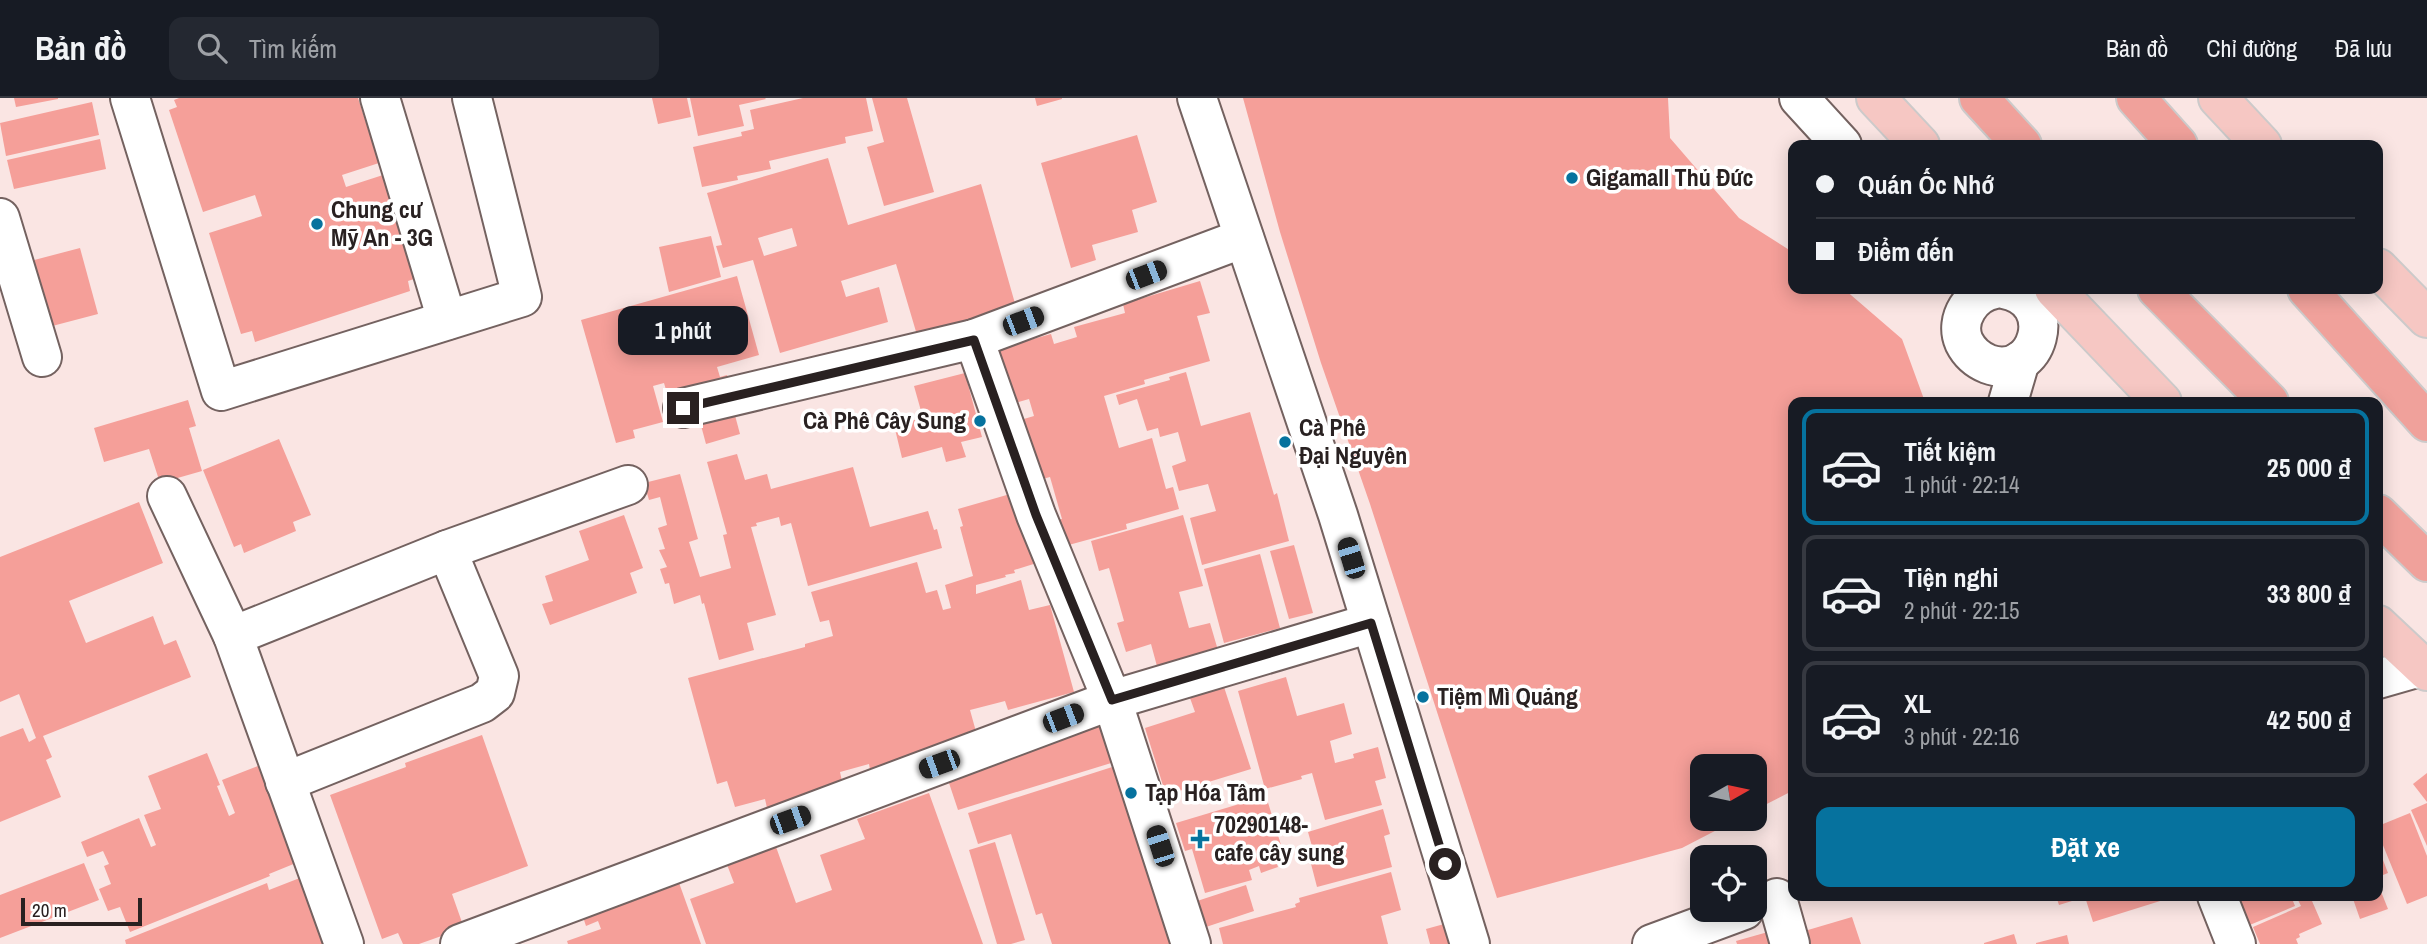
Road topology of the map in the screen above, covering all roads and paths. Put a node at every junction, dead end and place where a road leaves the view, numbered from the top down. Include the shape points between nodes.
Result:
1 (130, 98) edge
2 (380, 98) edge
3 (472, 98) edge
4 (1197, 98) edge
5 (1799, 98) edge
6 (1876, 98) edge
7 (1979, 98) edge
8 (2136, 98) edge
9 (2218, 98) edge
10 (1837, 140) edge
11 (1915, 140) edge
12 (2017, 140) edge
13 (2174, 140) edge
14 (2257, 140) edge
15 (0, 218) edge
16 (1244, 238) junction
17 (2383, 273) edge
18 (2002, 294) edge
19 (2012, 294) edge
20 (2014, 294) edge
21 (2162, 294) edge
22 (2312, 294) edge
23 (2427, 317) edge
24 (447, 320) junction
25 (974, 340) junction
26 (42, 357) dead end
27 (2020, 361) junction
28 (2009, 397) edge
29 (2155, 397) edge
30 (2264, 397) edge
31 (683, 408) dead end
32 (2427, 422) edge
33 (628, 485) dead end
34 (167, 496) dead end
35 (2383, 519) edge
36 (447, 550) junction
37 (2427, 562) edge
38 (1371, 623) junction
39 (2383, 629) edge
40 (233, 636) junction
41 (2426, 668) edge
42 (2383, 678) edge
43 (1112, 700) junction
44 (285, 782) junction
45 (1767, 901) edge
46 (2219, 901) edge
47 (1711, 922) edge
48 (344, 944) edge
49 (460, 944) edge
50 (1191, 944) edge
51 (1470, 944) edge
52 (1652, 944) edge
53 (1790, 944) edge
54 (2236, 944) edge

1 - 24 street via 221,391
2 - 24 street
3 - 24 street via 522,297
4 - 16 street
5 - 10 street
6 - 11 main road
7 - 12 highway
8 - 13 highway
9 - 14 main road
15 - 26 street
16 - 25 street
16 - 38 street
17 - 23 main road
18 - 27 street via 1963,315 1964,341 1982,362 1994,366
19 - 29 main road
20 - 27 street via 2032,304 2039,327 2037,340
21 - 30 highway
22 - 32 highway
25 - 31 street
25 - 43 street via 1036,515
27 - 28 street
33 - 36 street
34 - 40 street
35 - 37 highway
36 - 40 street
36 - 44 street via 499,676 495,693 482,703
38 - 43 street
38 - 51 street
39 - 41 main road
40 - 44 street
41 - 42 street
43 - 49 street
43 - 50 street
44 - 48 street
45 - 53 street
46 - 54 street
47 - 52 street

